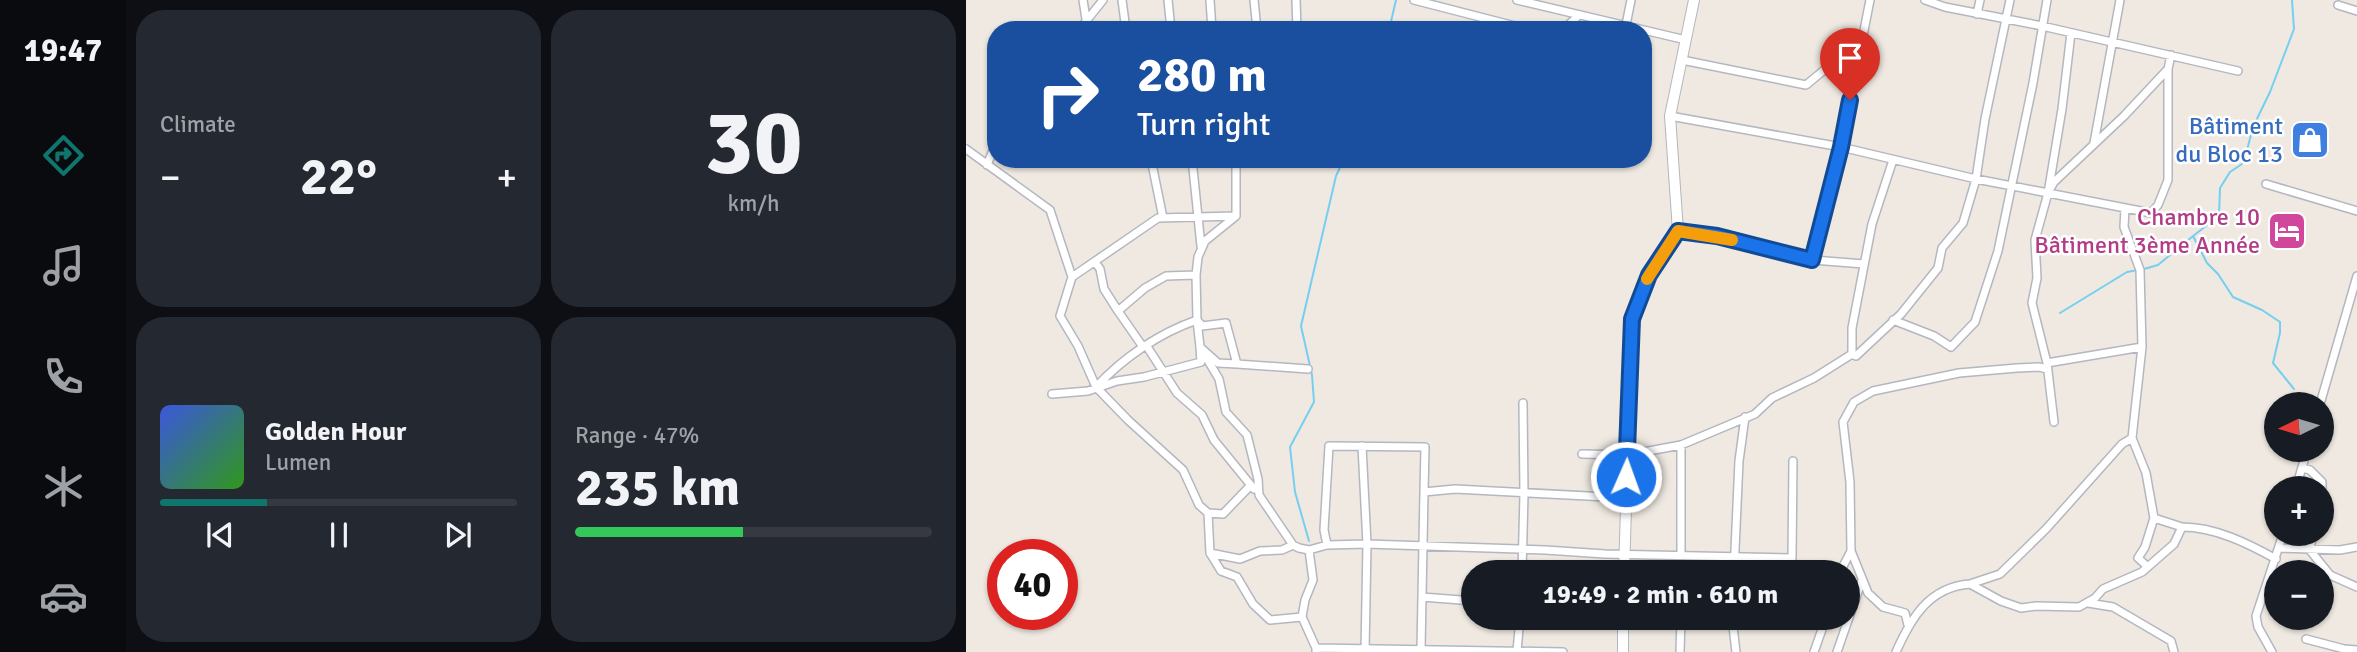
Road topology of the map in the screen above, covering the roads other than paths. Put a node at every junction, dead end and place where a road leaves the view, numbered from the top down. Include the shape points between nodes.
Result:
1 (1083, 0) edge
2 (1103, 0) edge
3 (1122, 0) edge
4 (1168, 0) edge
5 (1210, 0) edge
6 (1254, 0) edge
7 (1296, 0) edge
8 (1414, 0) edge
9 (1517, 0) edge
10 (1631, 0) edge
11 (1694, 0) edge
12 (1870, 0) edge
13 (1924, 0) edge
14 (1980, 0) edge
15 (2010, 0) edge
16 (2047, 0) edge
17 (2120, 0) edge
18 (1946, 4) edge
19 (2338, 5) dead end
20 (2357, 11) edge
21 (1977, 14) junction
22 (1579, 15) junction
23 (1086, 19) joint
24 (2005, 19) junction
25 (1125, 21) edge
26 (1170, 21) edge
27 (1211, 21) edge
28 (1256, 21) edge
29 (1297, 21) edge
30 (1487, 21) edge
31 (1573, 21) edge
32 (1607, 21) edge
33 (1627, 21) edge
34 (2042, 26) junction
35 (1652, 32) edge
36 (2071, 33) junction
37 (1864, 38) junction
38 (1686, 40) junction
39 (2112, 43) junction
40 (2171, 55) junction
41 (1682, 60) junction
42 (2168, 69) junction
43 (2238, 71) dead end
44 (1670, 116) junction
45 (2094, 143) junction
46 (1841, 147) junction
47 (966, 149) edge
48 (1893, 160) junction
49 (987, 165) edge
50 (991, 168) edge
51 (1152, 168) edge
52 (1193, 168) edge
53 (1236, 168) edge
54 (1976, 179) junction
55 (2266, 184) dead end
56 (2011, 186) junction
57 (2048, 192) junction
58 (2125, 209) junction
59 (2357, 211) edge
60 (1198, 216) junction
61 (1236, 216) junction
62 (1163, 218) junction
63 (1678, 231) junction
64 (1201, 250) junction
65 (1812, 260) junction
66 (1095, 262) junction
67 (1864, 264) junction
68 (1196, 275) junction
69 (2357, 276) edge
70 (1072, 277) junction
71 (1118, 311) junction
72 (1197, 320) junction
73 (1893, 320) junction
74 (1145, 346) junction
75 (1200, 347) junction
76 (2142, 347) junction
77 (1852, 354) junction
78 (1237, 364) junction
79 (2047, 366) junction
80 (1308, 369) dead end
81 (1165, 372) junction
82 (1096, 387) junction
83 (2323, 392) edge
84 (1052, 394) dead end
85 (1523, 403) dead end
86 (1745, 417) junction
87 (2054, 422) dead end
88 (2132, 438) junction
89 (1681, 445) junction
90 (1362, 446) junction
91 (1582, 454) dead end
92 (1627, 455) junction
93 (1793, 461) dead end
94 (2304, 462) edge
95 (2302, 468) junction
96 (2300, 476) edge
97 (2316, 476) edge
98 (1251, 485) junction
99 (1424, 492) junction
100 (1524, 494) junction
101 (1259, 495) junction
102 (1626, 498) junction
103 (1208, 513) junction
104 (2154, 518) junction
105 (2182, 527) junction
106 (1367, 544) junction
107 (1293, 545) junction
108 (1327, 545) junction
109 (2310, 546) edge
110 (1424, 547) junction
111 (2357, 547) edge
112 (2279, 548) joint
113 (2309, 549) junction
114 (1309, 550) junction
115 (1522, 551) junction
116 (1851, 551) junction
117 (1210, 553) junction
118 (1624, 554) junction
119 (1682, 556) junction
120 (1735, 556) junction
121 (2276, 559) junction
122 (1522, 560) edge
123 (1624, 560) edge
124 (1682, 560) edge
125 (1735, 560) edge
126 (1846, 560) edge
127 (2148, 567) junction
128 (1862, 580) junction
129 (1969, 584) junction
130 (2357, 587) edge
131 (1422, 597) junction
132 (1461, 600) edge
133 (2087, 603) junction
134 (1302, 618) junction
135 (1908, 625) junction
136 (1519, 630) edge
137 (1623, 630) edge
138 (1681, 630) edge
139 (1733, 630) edge
140 (1822, 630) edge
141 (2306, 639) dead end
142 (1421, 649) junction
143 (1316, 650) edge
144 (1365, 650) edge
145 (2357, 650) edge
146 (1467, 651) edge
147 (1517, 651) edge
148 (1563, 652) edge
149 (1623, 652) edge
150 (1680, 652) edge
151 (1736, 652) edge
152 (1814, 652) edge
153 (1837, 652) edge
154 (1896, 652) edge
155 (2174, 652) edge
156 (2272, 652) edge

1 - 23 street
2 - 23 street
3 - 25 street
4 - 26 street
5 - 27 street
6 - 28 street
7 - 29 street
8 - 30 street
9 - 22 street
10 - 33 street
11 - 38 street
12 - 37 street
13 - 18 street
14 - 21 street
15 - 24 street
16 - 34 street
17 - 39 street
18 - 21 street
19 - 20 street
21 - 24 street
22 - 31 street
22 - 32 street
24 - 34 street
24 - 54 street
34 - 36 street
34 - 56 street
35 - 38 street
36 - 39 street
36 - 57 street
37 - 41 street via 1806,85
37 - 46 street
38 - 41 street
39 - 40 street
39 - 45 street
40 - 42 street
40 - 43 street
41 - 44 street
42 - 45 street
42 - 58 street via 2168,180 2151,214
44 - 46 street
44 - 63 street
45 - 57 street
46 - 48 street
46 - 65 street
47 - 49 street
48 - 54 street
48 - 67 street
50 - 70 street via 1050,210
51 - 62 street
52 - 60 street
53 - 61 street
54 - 56 street
54 - 73 street via 1963,223 1942,248 1938,268
55 - 59 street
56 - 57 street
56 - 73 street via 1998,251 1975,322 1951,347
57 - 58 street
57 - 79 street via 2035,240 2037,278 2032,303
58 - 76 street via 2124,228 2140,270
60 - 61 street
60 - 62 street
60 - 64 street
61 - 64 street via 1212,234
62 - 66 street
63 - 65 street
63 - 92 street via 1649,275 1632,319
64 - 68 street
65 - 67 street
66 - 70 street
66 - 71 street
67 - 77 street
68 - 71 street via 1166,275
68 - 72 street
69 - 83 street
70 - 82 street via 1060,316
71 - 74 street
72 - 74 street via 1171,328
72 - 75 street
72 - 78 street via 1202,326 1226,323
73 - 77 street via 1856,356
74 - 81 street
74 - 82 street
75 - 78 street via 1218,363
75 - 81 street via 1201,362
75 - 101 street via 1219,379 1226,412 1247,435
76 - 79 street
76 - 88 street
77 - 86 street
78 - 80 street
79 - 87 street
79 - 116 street via 1959,373 1873,391 1854,402 1843,422
81 - 82 street
81 - 98 street
82 - 84 street
82 - 103 street via 1183,470 1199,505
85 - 100 street
86 - 89 street
86 - 120 street
88 - 104 street via 2146,473
88 - 129 street via 2000,575
89 - 92 street
89 - 119 street
90 - 99 street via 1425,447
90 - 106 street
90 - 108 street via 1329,446
91 - 92 street
92 - 102 street
93 - 120 street via 1792,558
94 - 95 street
95 - 96 street
95 - 97 street
98 - 101 street
98 - 103 street via 1223,514
99 - 100 street via 1455,489
99 - 110 street
100 - 102 street
100 - 115 street
101 - 107 street
102 - 118 street
103 - 117 street
104 - 105 street
104 - 127 street via 2138,558
105 - 121 street via 2228,536
105 - 127 street via 2174,544
106 - 108 street
106 - 110 street
106 - 144 street
107 - 114 street
107 - 117 street via 1240,559
108 - 114 street
109 - 113 street
110 - 115 street
110 - 131 street
111 - 113 street
112 - 113 street
112 - 121 street
113 - 130 street via 2330,575
114 - 134 street via 1312,580
115 - 118 street
115 - 122 street
116 - 126 street
116 - 128 street
117 - 134 street via 1221,572 1237,577 1253,604 1270,620
118 - 119 street
118 - 123 street
119 - 120 street
119 - 124 street
120 - 125 street
121 - 156 street via 2256,616
127 - 133 street
128 - 135 street via 1883,607 1905,613
128 - 153 street
129 - 133 street via 2021,608
129 - 135 street via 1956,585 1925,601
131 - 132 street
131 - 142 street
133 - 155 street via 2113,607 2171,641
134 - 143 street
135 - 154 street
136 - 147 street
137 - 149 street
138 - 150 street
139 - 151 street
140 - 152 street
141 - 145 street
142 - 144 street
142 - 146 street
143 - 144 street
146 - 147 street
147 - 148 street

